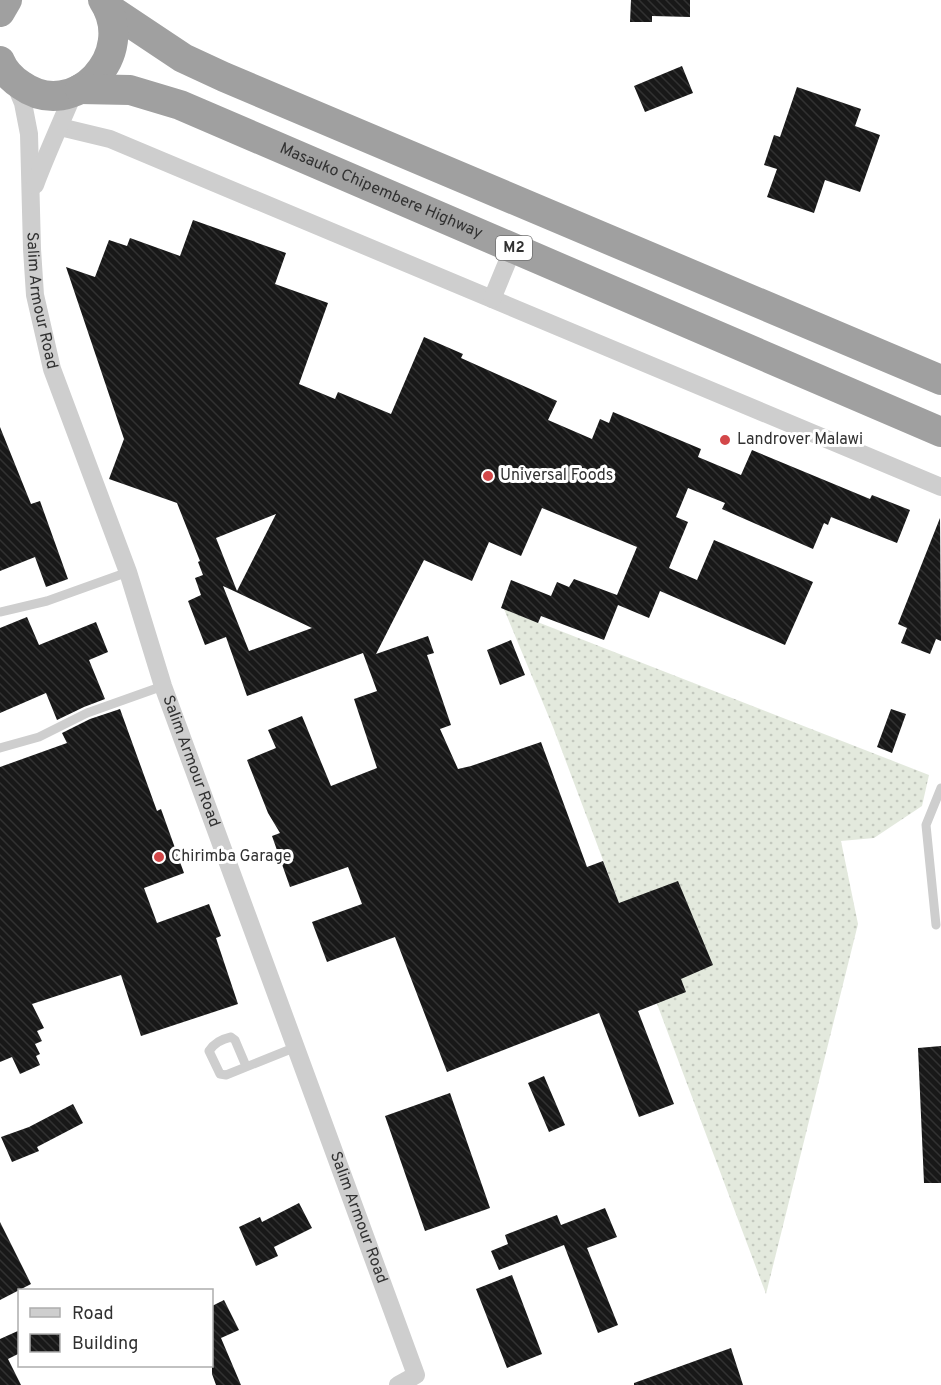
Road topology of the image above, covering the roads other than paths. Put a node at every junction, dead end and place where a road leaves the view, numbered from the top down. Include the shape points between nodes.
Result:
1 (7, 0) edge
2 (105, 4) edge
3 (0, 12) edge
4 (6, 70) edge
5 (77, 90) junction
6 (60, 127) junction
7 (32, 195) junction
8 (513, 248) junction
9 (492, 299) junction
10 (941, 380) edge
11 (941, 432) edge
12 (941, 487) edge
13 (128, 572) junction
14 (0, 612) edge
15 (163, 686) junction
16 (0, 748) edge
17 (941, 788) edge
18 (936, 925) dead end
19 (296, 1047) junction
20 (246, 1066) junction
21 (417, 1380) edge
22 (399, 1385) edge

1 - 3 highway
2 - 5 highway via 114,26 113,45 96,78
2 - 10 highway via 183,58 224,77
4 - 5 highway, M2 via 26,88 41,94
4 - 7 street, Salim Armour Road via 23,103
5 - 6 street, Salim Armour Road
5 - 8 highway, Masauko Chipembere Highway / M2 via 130,90 180,105
6 - 7 street, Salim Armour Road
6 - 9 street via 110,139
7 - 13 street, Salim Armour Road via 35,295 52,369
8 - 9 street
8 - 11 highway, Masauko Chipembere Highway / M2
9 - 12 street
13 - 14 lane via 47,601
13 - 15 street, Salim Armour Road
15 - 16 lane via 87,712 39,737
15 - 19 street, Salim Armour Road
17 - 18 lane via 926,825
19 - 20 lane
19 - 21 street, Salim Armour Road
20 - 20 lane via 220,1074 209,1051 231,1037
21 - 22 street

